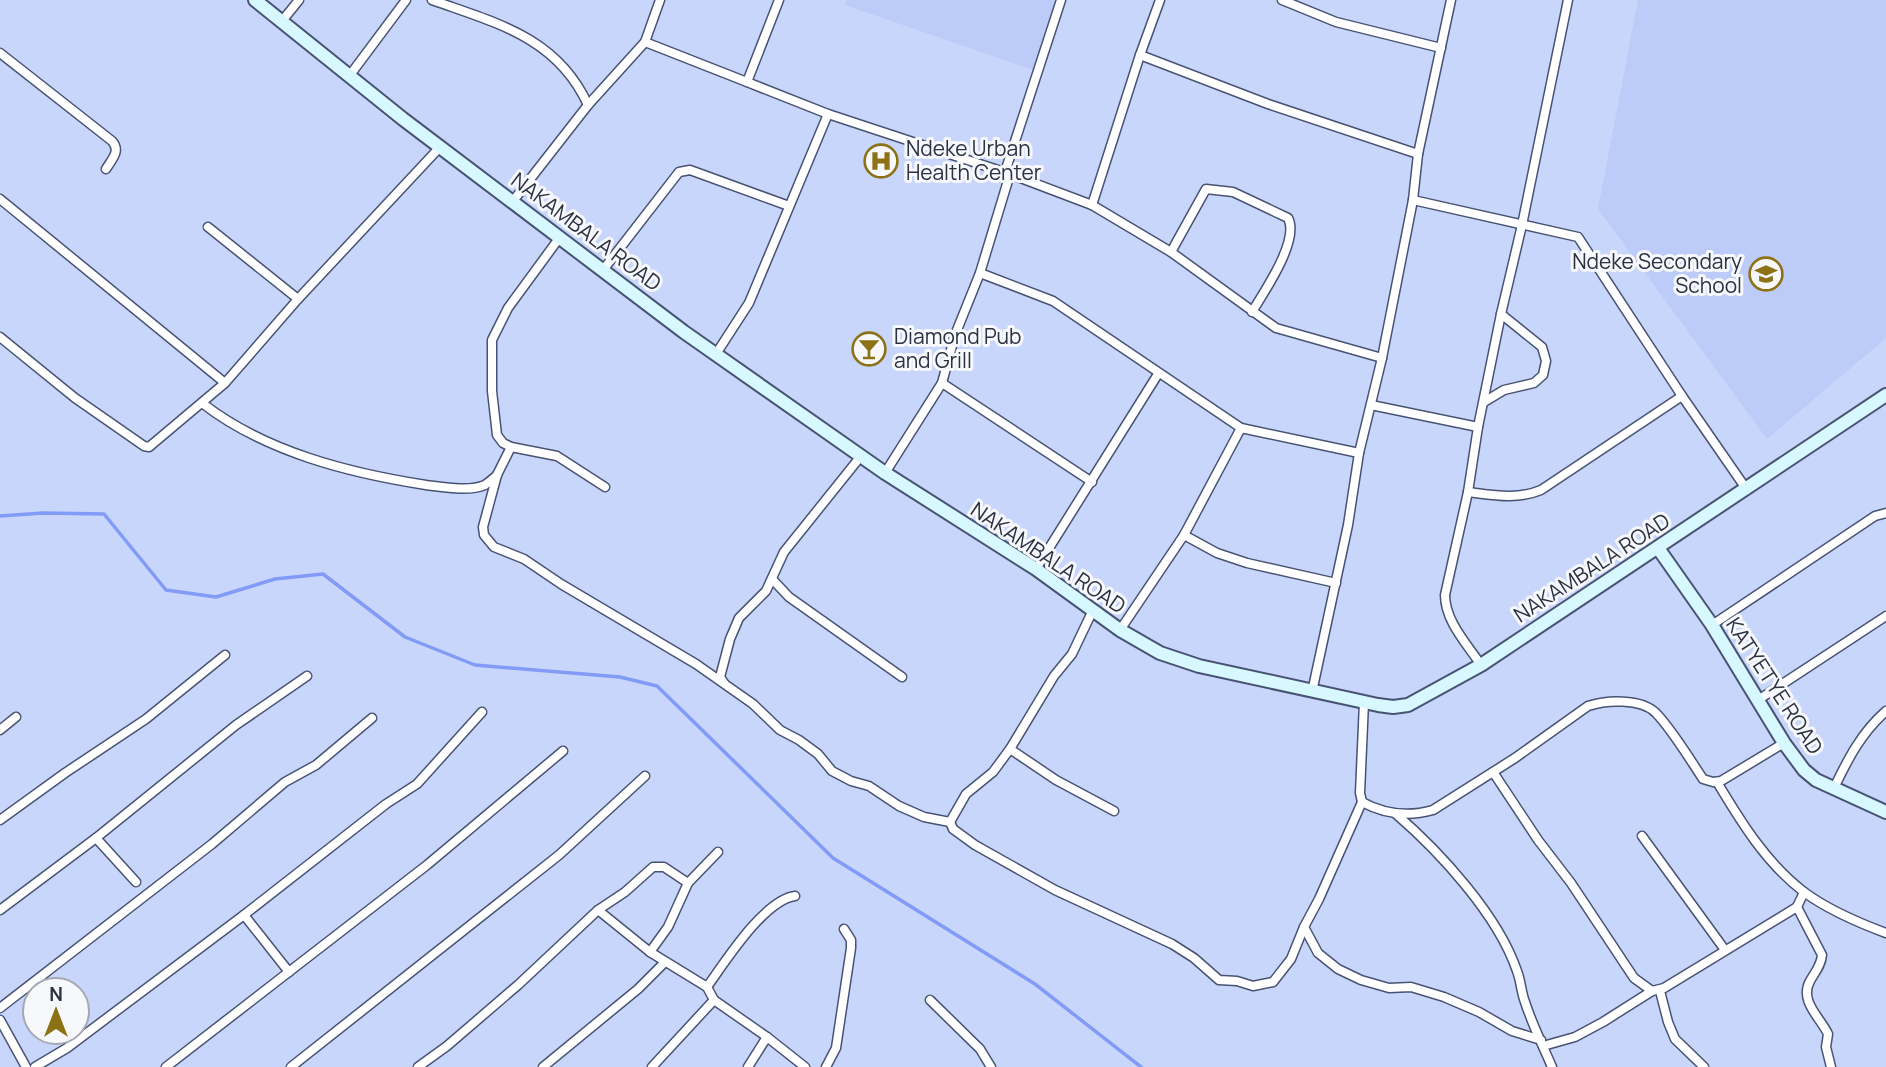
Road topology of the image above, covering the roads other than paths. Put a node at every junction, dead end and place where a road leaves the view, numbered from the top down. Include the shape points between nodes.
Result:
1 (255, 0) edge
2 (299, 0) edge
3 (406, 0) edge
4 (432, 0) edge
5 (660, 0) edge
6 (779, 0) edge
7 (1061, 0) edge
8 (1160, 0) edge
9 (1282, 0) edge
10 (1451, 0) edge
11 (1568, 0) edge
12 (282, 21) junction
13 (645, 42) junction
14 (1441, 48) junction
15 (0, 53) edge
16 (1140, 55) junction
17 (350, 75) junction
18 (747, 82) junction
19 (587, 105) junction
20 (828, 114) junction
21 (441, 146) junction
22 (1418, 154) junction
23 (106, 169) dead end
24 (1008, 173) junction
25 (0, 199) edge
26 (1413, 200) junction
27 (513, 201) junction
28 (1092, 205) junction
29 (789, 206) junction
30 (1522, 225) junction
31 (208, 227) dead end
32 (560, 237) junction
33 (1171, 252) junction
34 (603, 271) junction
35 (979, 273) junction
36 (298, 299) junction
37 (1252, 312) junction
38 (1501, 314) junction
39 (0, 337) edge
40 (716, 354) junction
41 (1382, 358) junction
42 (1158, 374) junction
43 (225, 383) junction
44 (942, 383) junction
45 (1886, 395) edge
46 (1682, 396) junction
47 (1484, 402) junction
48 (202, 403) junction
49 (1371, 405) junction
50 (1241, 428) junction
51 (1478, 428) junction
52 (511, 447) junction
53 (1359, 453) junction
54 (861, 456) junction
55 (885, 473) junction
56 (497, 475) junction
57 (1092, 482) junction
58 (605, 487) dead end
59 (1747, 489) junction
60 (1468, 492) junction
61 (1886, 513) edge
62 (1184, 535) junction
63 (1658, 548) junction
64 (1035, 569) junction
65 (772, 579) junction
66 (1336, 583) junction
67 (1093, 610) junction
68 (1886, 616) edge
69 (1712, 625) junction
70 (1120, 630) junction
71 (225, 655) dead end
72 (1481, 665) junction
73 (307, 676) dead end
74 (902, 677) dead end
75 (724, 683) junction
76 (1312, 692) junction
77 (1758, 700) junction
78 (1364, 702) junction
79 (1886, 711) edge
80 (482, 712) dead end
81 (16, 717) dead end
82 (372, 718) dead end
83 (0, 730) edge
84 (1784, 743) junction
85 (1010, 749) junction
86 (564, 751) dead end
87 (1493, 772) junction
88 (645, 775) dead end
89 (1717, 782) junction
90 (1834, 788) junction
91 (1362, 802) junction
92 (1114, 811) dead end
93 (1886, 812) edge
94 (1396, 814) junction
95 (0, 820) edge
96 (950, 822) junction
97 (1642, 836) dead end
98 (96, 838) junction
99 (719, 852) dead end
100 (136, 882) dead end
101 (688, 883) junction
102 (1804, 892) junction
103 (795, 896) dead end
104 (1797, 906) junction
105 (0, 910) edge
106 (598, 910) junction
107 (244, 915) junction
108 (1304, 926) junction
109 (844, 929) dead end
110 (1886, 933) edge
111 (1725, 950) junction
112 (650, 952) junction
113 (665, 962) junction
114 (289, 972) junction
115 (707, 987) junction
116 (1656, 991) junction
117 (714, 1000) junction
118 (930, 1000) dead end
119 (0, 1008) edge
120 (0, 1020) edge
121 (767, 1037) junction
122 (1542, 1043) junction
123 (26, 1067) edge
124 (34, 1067) edge
125 (166, 1067) edge
126 (291, 1067) edge
127 (418, 1067) edge
128 (543, 1067) edge
129 (652, 1067) edge
130 (748, 1067) edge
131 (805, 1067) edge
132 (826, 1067) edge
133 (991, 1067) edge
134 (1552, 1067) edge
135 (1704, 1067) edge
136 (1831, 1067) edge

1 - 12 main road, NAKAMBALA ROAD
2 - 12 street
3 - 17 street
4 - 19 street via 515,30 570,73
5 - 13 street
6 - 18 street
7 - 24 street
8 - 16 street
9 - 14 street via 1336,22
10 - 14 street
11 - 30 street
12 - 17 main road, NAKAMBALA ROAD
13 - 18 street
13 - 19 street
14 - 22 street
15 - 23 street via 116,145
16 - 22 street
16 - 28 street
17 - 21 main road, NAKAMBALA ROAD
18 - 20 street
19 - 27 street
20 - 24 street
20 - 29 street
21 - 27 main road, NAKAMBALA ROAD
21 - 36 street
22 - 26 street
24 - 28 street
24 - 35 street
25 - 43 street
26 - 30 street
26 - 41 street
27 - 32 main road, NAKAMBALA ROAD
28 - 33 street
29 - 34 street via 690,170 679,172
29 - 40 street via 749,303
30 - 38 street
30 - 46 street via 1578,237
31 - 36 street
32 - 34 main road, NAKAMBALA ROAD
32 - 52 street via 508,308 492,340 497,435
33 - 37 street
33 - 37 street via 1206,189 1233,192 1288,218 1291,228 1282,260
34 - 40 main road, NAKAMBALA ROAD
35 - 42 street via 1053,301
35 - 44 street
36 - 43 street
37 - 41 street via 1276,328
38 - 47 street
38 - 47 street via 1542,347 1546,361 1543,375 1534,383 1504,390
39 - 48 street via 144,446 154,444
40 - 54 main road, NAKAMBALA ROAD
41 - 49 street
42 - 50 street
42 - 57 street
43 - 48 street
44 - 55 street
44 - 57 street
45 - 59 main road, NAKAMBALA ROAD
46 - 59 street
46 - 60 street via 1541,490 1514,497
47 - 51 street
48 - 56 street via 225,419 334,467 460,487 486,484
49 - 51 street
49 - 53 street
50 - 53 street
50 - 62 street
51 - 60 street
52 - 56 street
52 - 58 street via 557,456
53 - 66 street
54 - 55 main road, NAKAMBALA ROAD
54 - 65 street via 784,552
55 - 64 main road, NAKAMBALA ROAD
56 - 75 street via 483,527 494,547 535,565
57 - 64 street
59 - 63 main road, NAKAMBALA ROAD
60 - 72 street via 1445,607
61 - 69 street
62 - 66 street via 1247,563
62 - 70 street
63 - 69 main road, KATYETYE ROAD
63 - 72 main road, NAKAMBALA ROAD
64 - 67 main road, NAKAMBALA ROAD
65 - 74 street via 789,597
65 - 75 street via 739,618 723,661 720,677
66 - 76 street
67 - 70 main road, NAKAMBALA ROAD
67 - 85 street via 1072,654
68 - 77 street
69 - 77 main road, KATYETYE ROAD
70 - 76 main road, NAKAMBALA ROAD via 1160,653 1199,666
71 - 95 street via 146,719
72 - 78 main road, NAKAMBALA ROAD via 1408,705
73 - 98 street via 236,725
75 - 96 street via 779,730 818,754 832,771 924,817
76 - 78 main road, NAKAMBALA ROAD
77 - 84 main road, KATYETYE ROAD
78 - 91 street
79 - 90 street via 1854,747
80 - 107 street via 417,784
81 - 83 street
82 - 119 street
84 - 89 street
84 - 90 main road, KATYETYE ROAD via 1804,770
85 - 92 street
85 - 96 street via 993,772 966,794
86 - 114 street
87 - 89 street via 1588,706 1620,702 1654,711 1703,779
87 - 94 street via 1433,810
87 - 116 street via 1634,978
88 - 126 street via 559,855
89 - 102 street via 1761,849
90 - 93 main road, KATYETYE ROAD
91 - 94 street
91 - 108 street
94 - 122 street via 1457,876 1488,917 1517,970
96 - 108 street via 975,845 1085,906 1172,944 1219,980 1253,986 1273,982 1291,959
97 - 111 street
98 - 100 street
98 - 105 street
99 - 101 street
101 - 106 street via 664,867 653,867
101 - 112 street via 668,927
102 - 104 street
102 - 110 street
103 - 115 street via 785,897 754,925
104 - 111 street
104 - 136 street via 1822,955 1807,995 1828,1034
106 - 112 street
106 - 127 street via 518,985
107 - 114 street
107 - 124 street via 67,1048
108 - 122 street via 1318,953 1338,969 1389,988 1411,987 1444,997
109 - 132 street via 851,948 836,1048
111 - 116 street
112 - 113 street
113 - 115 street
113 - 128 street
114 - 125 street
115 - 117 street
116 - 122 street via 1575,1037
116 - 135 street via 1675,1039
117 - 121 street
117 - 129 street
118 - 133 street
120 - 123 street
121 - 130 street
121 - 131 street
122 - 134 street

